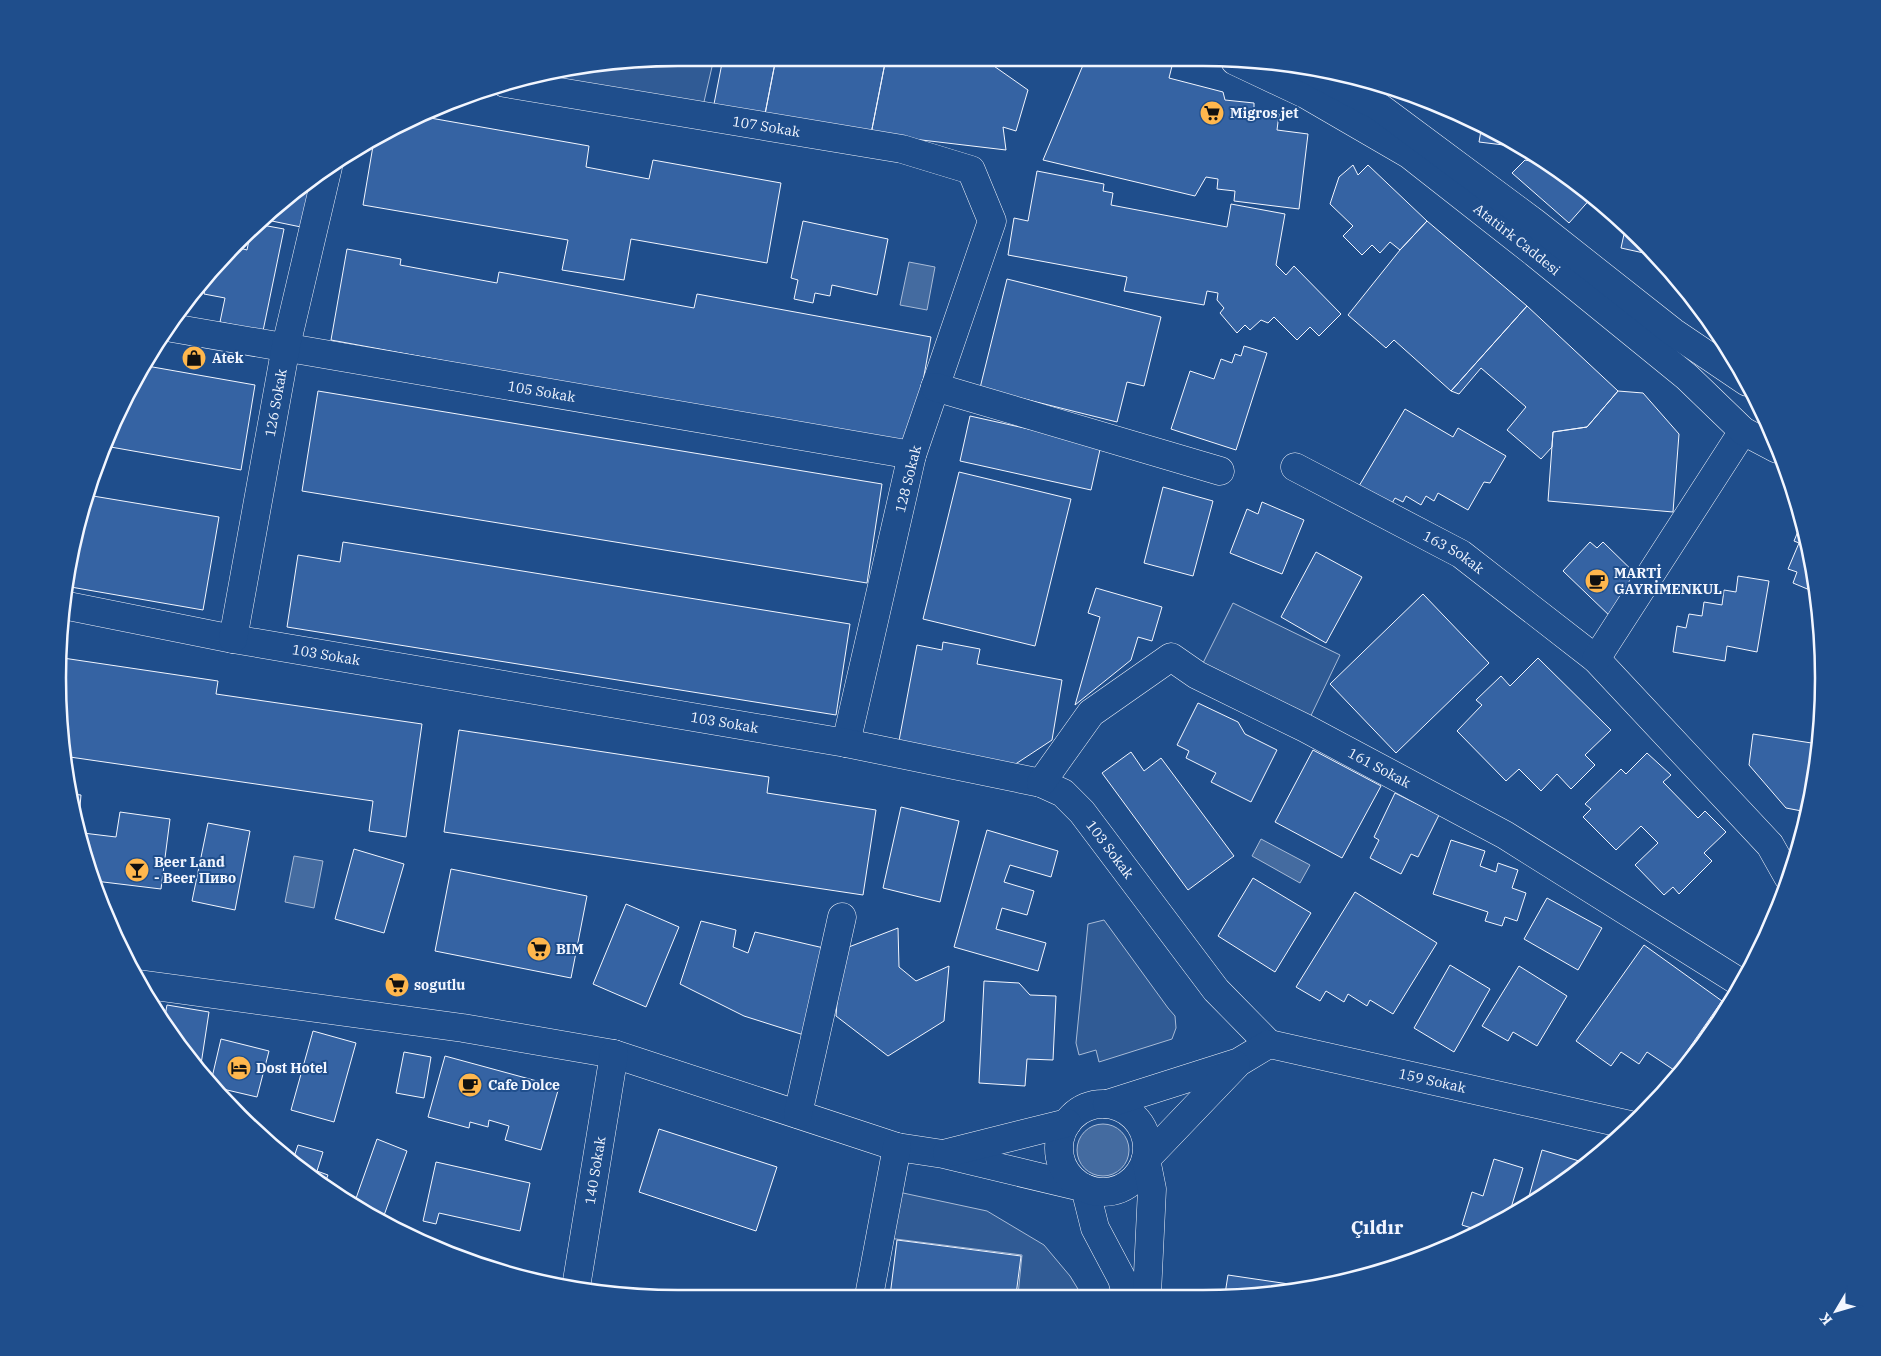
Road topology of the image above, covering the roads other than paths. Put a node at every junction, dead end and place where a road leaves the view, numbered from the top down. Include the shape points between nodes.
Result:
1 (1251, 69) edge
2 (1325, 79) edge
3 (524, 86) edge
4 (325, 179) edge
5 (992, 221) joint
6 (176, 329) edge
7 (286, 346) junction
8 (1733, 373) edge
9 (935, 387) junction
10 (1743, 431) junction
11 (1768, 444) edge
12 (912, 455) junction
13 (1295, 466) dead end
14 (1220, 470) dead end
15 (70, 606) edge
16 (232, 639) junction
17 (1596, 660) junction
18 (846, 743) junction
19 (1041, 783) junction
20 (1784, 869) edge
21 (842, 917) dead end
22 (1735, 980) edge
23 (149, 985) edge
24 (1269, 1044) junction
25 (614, 1054) junction
26 (1239, 1062) junction
27 (1107, 1104) junction
28 (798, 1114) junction
29 (1067, 1123) junction
30 (1622, 1123) edge
31 (897, 1146) junction
32 (943, 1154) junction
33 (1146, 1159) junction
34 (1086, 1188) junction
35 (577, 1281) edge
36 (870, 1290) edge
37 (1125, 1290) edge
38 (1148, 1290) edge

1 - 10 street, Atatürk Caddesi via 1305,94 1410,155 1680,371
2 - 8 street, Atatürk Caddesi via 1379,106 1673,332
3 - 5 street, 107 Sokak via 902,148 971,170
4 - 7 street, 126 Sokak
5 - 9 street, 128 Sokak
6 - 7 street, 105 Sokak
7 - 12 street, 105 Sokak
7 - 16 street, 126 Sokak
9 - 12 street, 128 Sokak
9 - 14 street
10 - 11 street, Atatürk Caddesi
10 - 17 street
12 - 18 street, 128 Sokak
13 - 17 street, 163 Sokak via 1461,554
15 - 16 street, 103 Sokak
16 - 18 street, 103 Sokak
17 - 20 street, 163 Sokak via 1770,845
18 - 19 street, 103 Sokak
19 - 22 street, 161 Sokak via 1091,712 1172,657 1197,675 1305,728 1505,835
19 - 24 street, 103 Sokak via 1063,793 1082,812 1216,990
21 - 28 street
23 - 25 street via 463,1028
24 - 26 street
24 - 30 street, 159 Sokak
25 - 28 street
25 - 35 street, 140 Sokak
26 - 27 street
26 - 33 street
27 - 29 street via 1094,1104 1080,1110
27 - 33 street via 1124,1108 1144,1130
28 - 31 street
29 - 32 street
29 - 34 street via 1059,1147 1061,1162 1068,1175
31 - 32 street
31 - 36 street
32 - 34 street
33 - 34 street via 1140,1173 1119,1190 1105,1192
33 - 38 street via 1152,1189
34 - 37 street via 1096,1228

